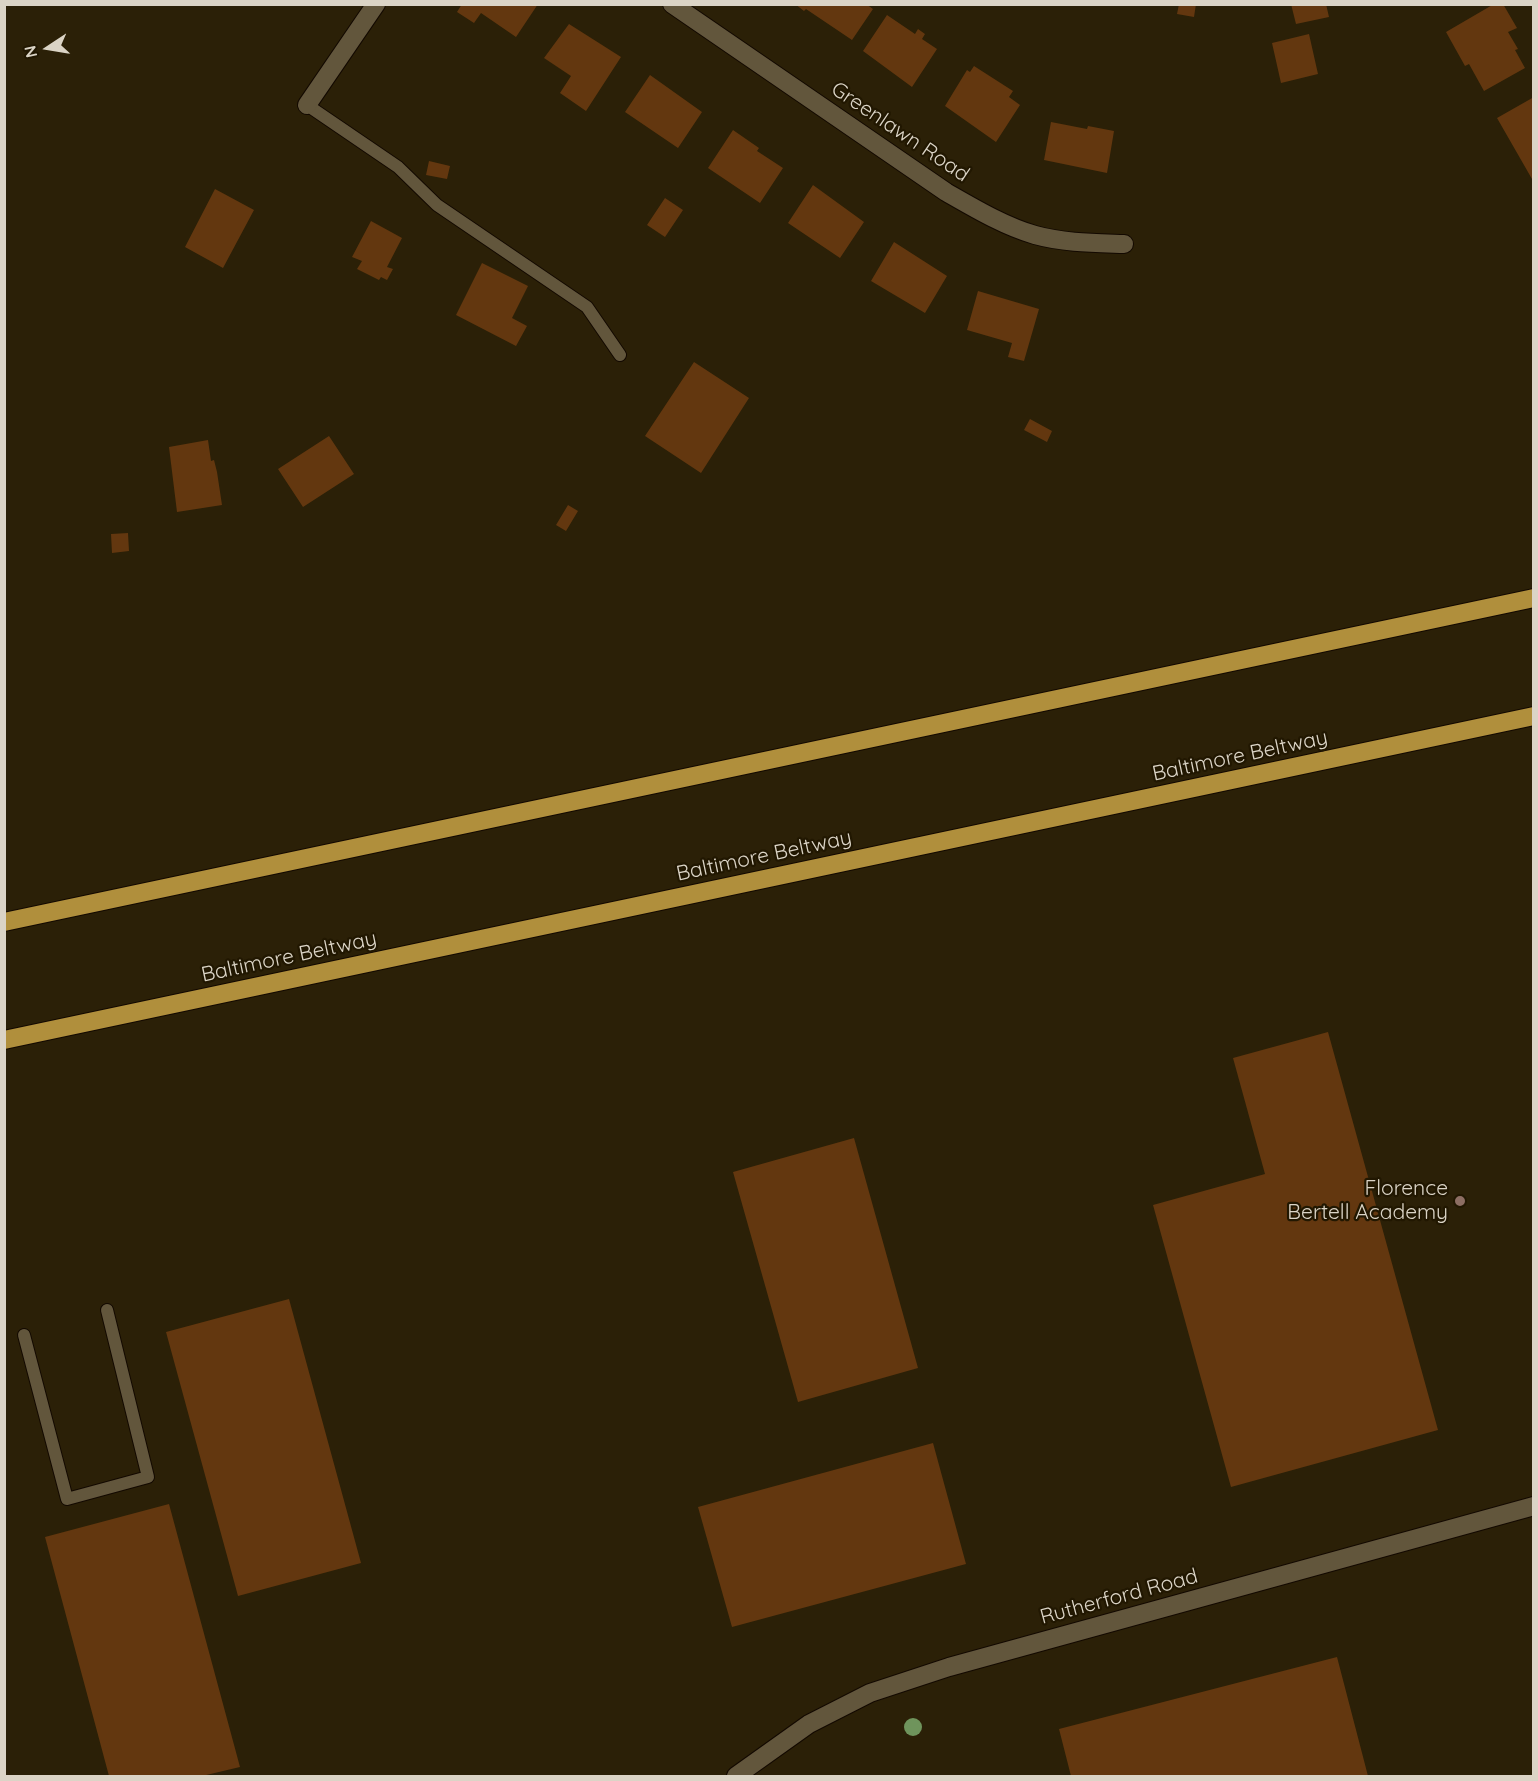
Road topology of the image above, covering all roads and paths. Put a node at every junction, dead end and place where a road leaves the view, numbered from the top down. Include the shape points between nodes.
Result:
1 (376, 4) edge
2 (672, 4) edge
3 (307, 105) joint
4 (1124, 244) dead end
5 (620, 355) dead end
6 (1533, 598) edge
7 (1533, 716) edge
8 (4, 922) edge
9 (4, 1040) edge
10 (107, 1310) dead end
11 (24, 1335) dead end
12 (1533, 1506) edge
13 (736, 1776) edge

1 - 3 street
2 - 4 street, Greenlawn Road via 946,192 989,217 1035,234 1079,243
3 - 5 lane via 398,167 438,205 587,307
6 - 8 highway
7 - 9 highway, Baltimore Beltway
10 - 11 lane via 148,1478 67,1499
12 - 13 street, Rutherford Road via 949,1667 870,1694 809,1724

